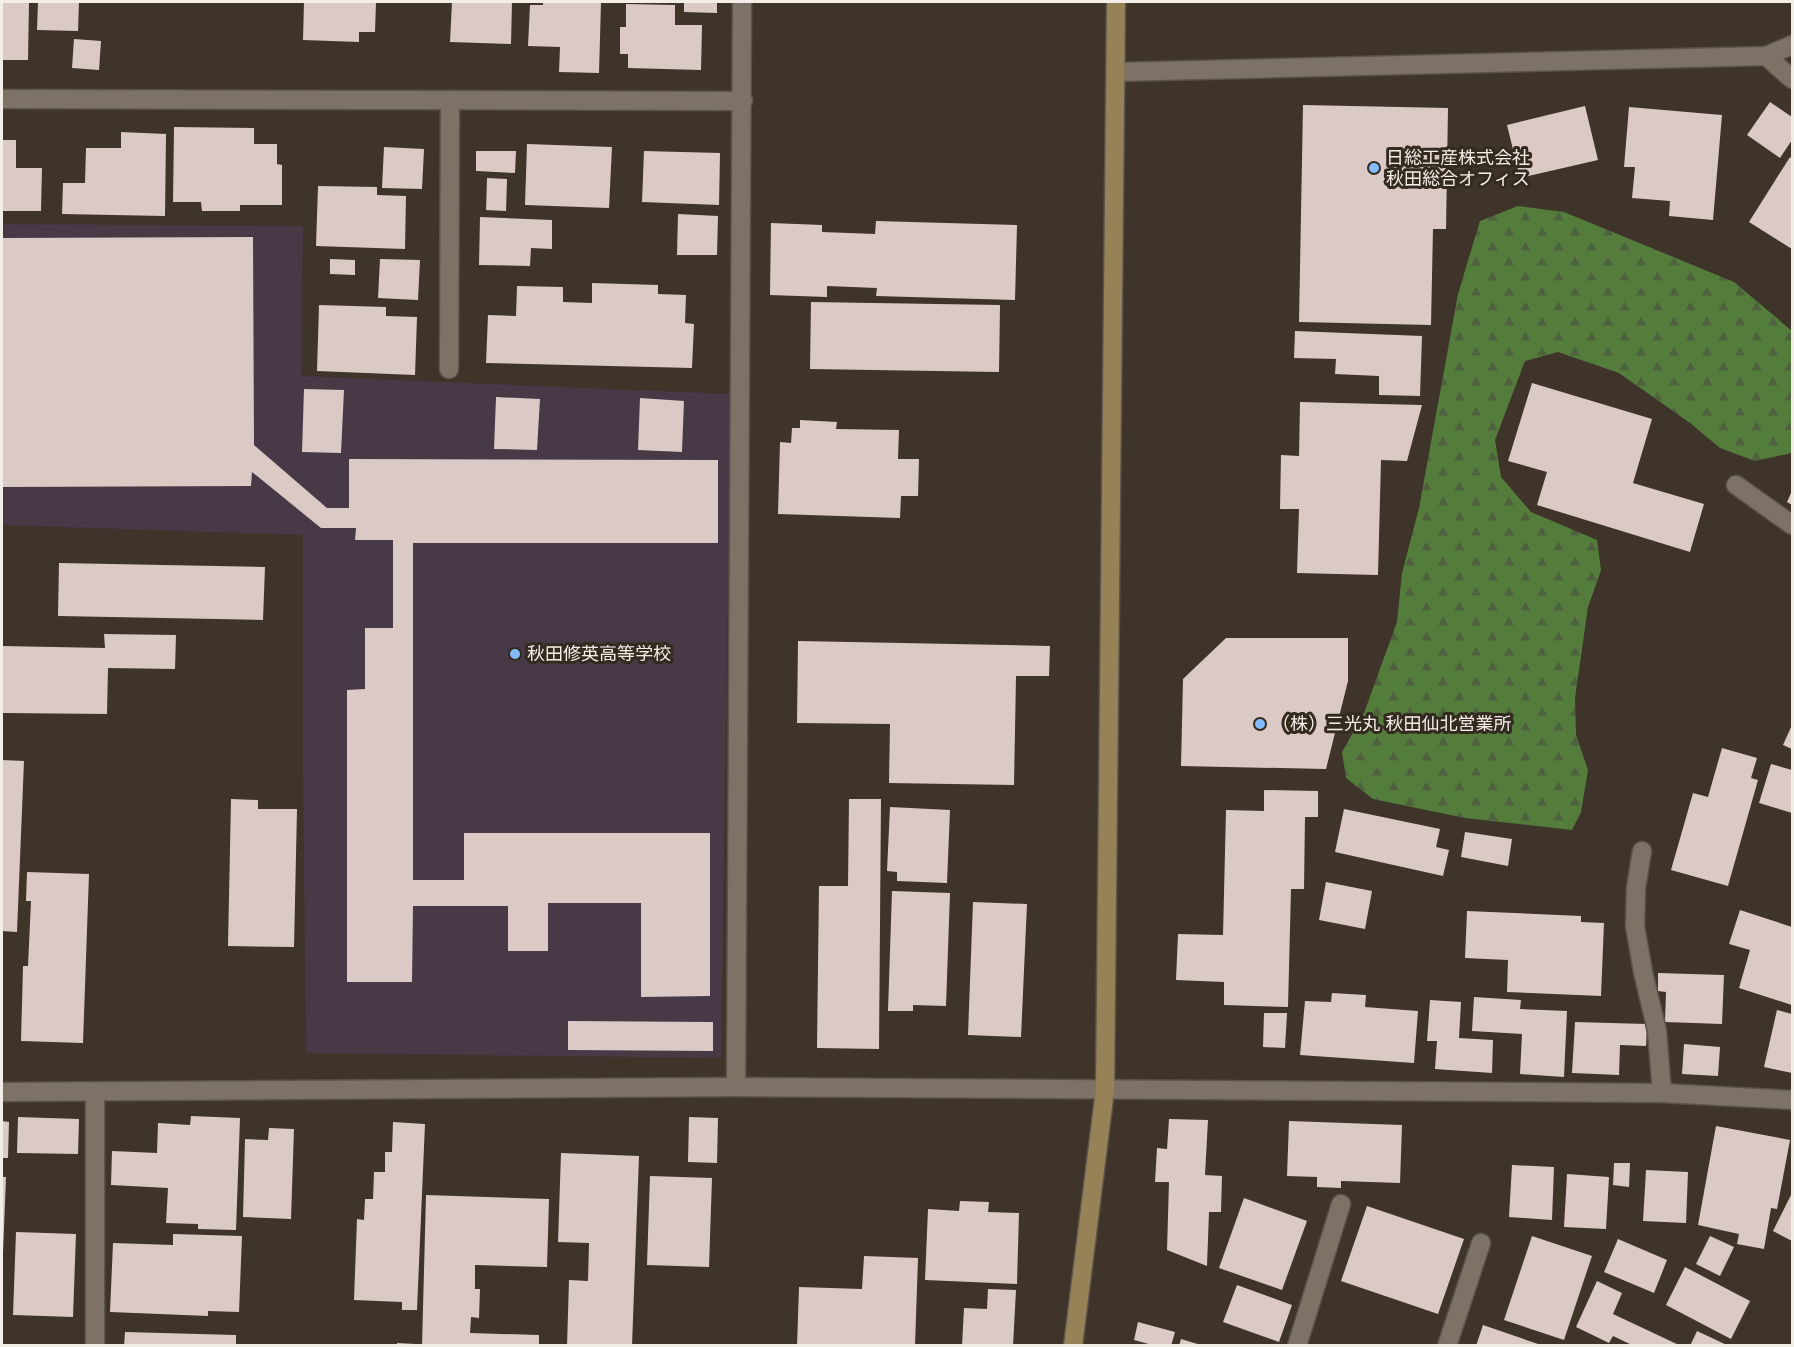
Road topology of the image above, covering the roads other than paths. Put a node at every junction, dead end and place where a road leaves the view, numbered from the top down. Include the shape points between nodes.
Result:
1 (742, 2) edge
2 (1116, 2) edge
3 (1792, 45) edge
4 (1766, 56) junction
5 (1116, 72) junction
6 (1792, 79) edge
7 (2, 99) edge
8 (450, 100) junction
9 (743, 101) junction
10 (449, 369) dead end
11 (1736, 485) dead end
12 (1792, 525) edge
13 (1642, 851) dead end
14 (736, 1087) junction
15 (1105, 1090) junction
16 (2, 1092) edge
17 (95, 1093) junction
18 (1662, 1093) junction
19 (1792, 1100) edge
20 (1341, 1204) dead end
21 (1481, 1243) dead end
22 (95, 1346) edge
23 (1073, 1346) edge
24 (1297, 1346) edge
25 (1447, 1346) edge

1 - 9 street
2 - 5 street
3 - 4 street
4 - 5 street
4 - 6 street
5 - 15 street
7 - 8 street
8 - 9 street
8 - 10 street
9 - 14 street
11 - 12 street
13 - 18 street via 1635,926 1657,1031
14 - 15 street
14 - 17 street
15 - 18 street
15 - 23 street
16 - 17 street
17 - 22 street
18 - 19 street
20 - 24 street
21 - 25 street

